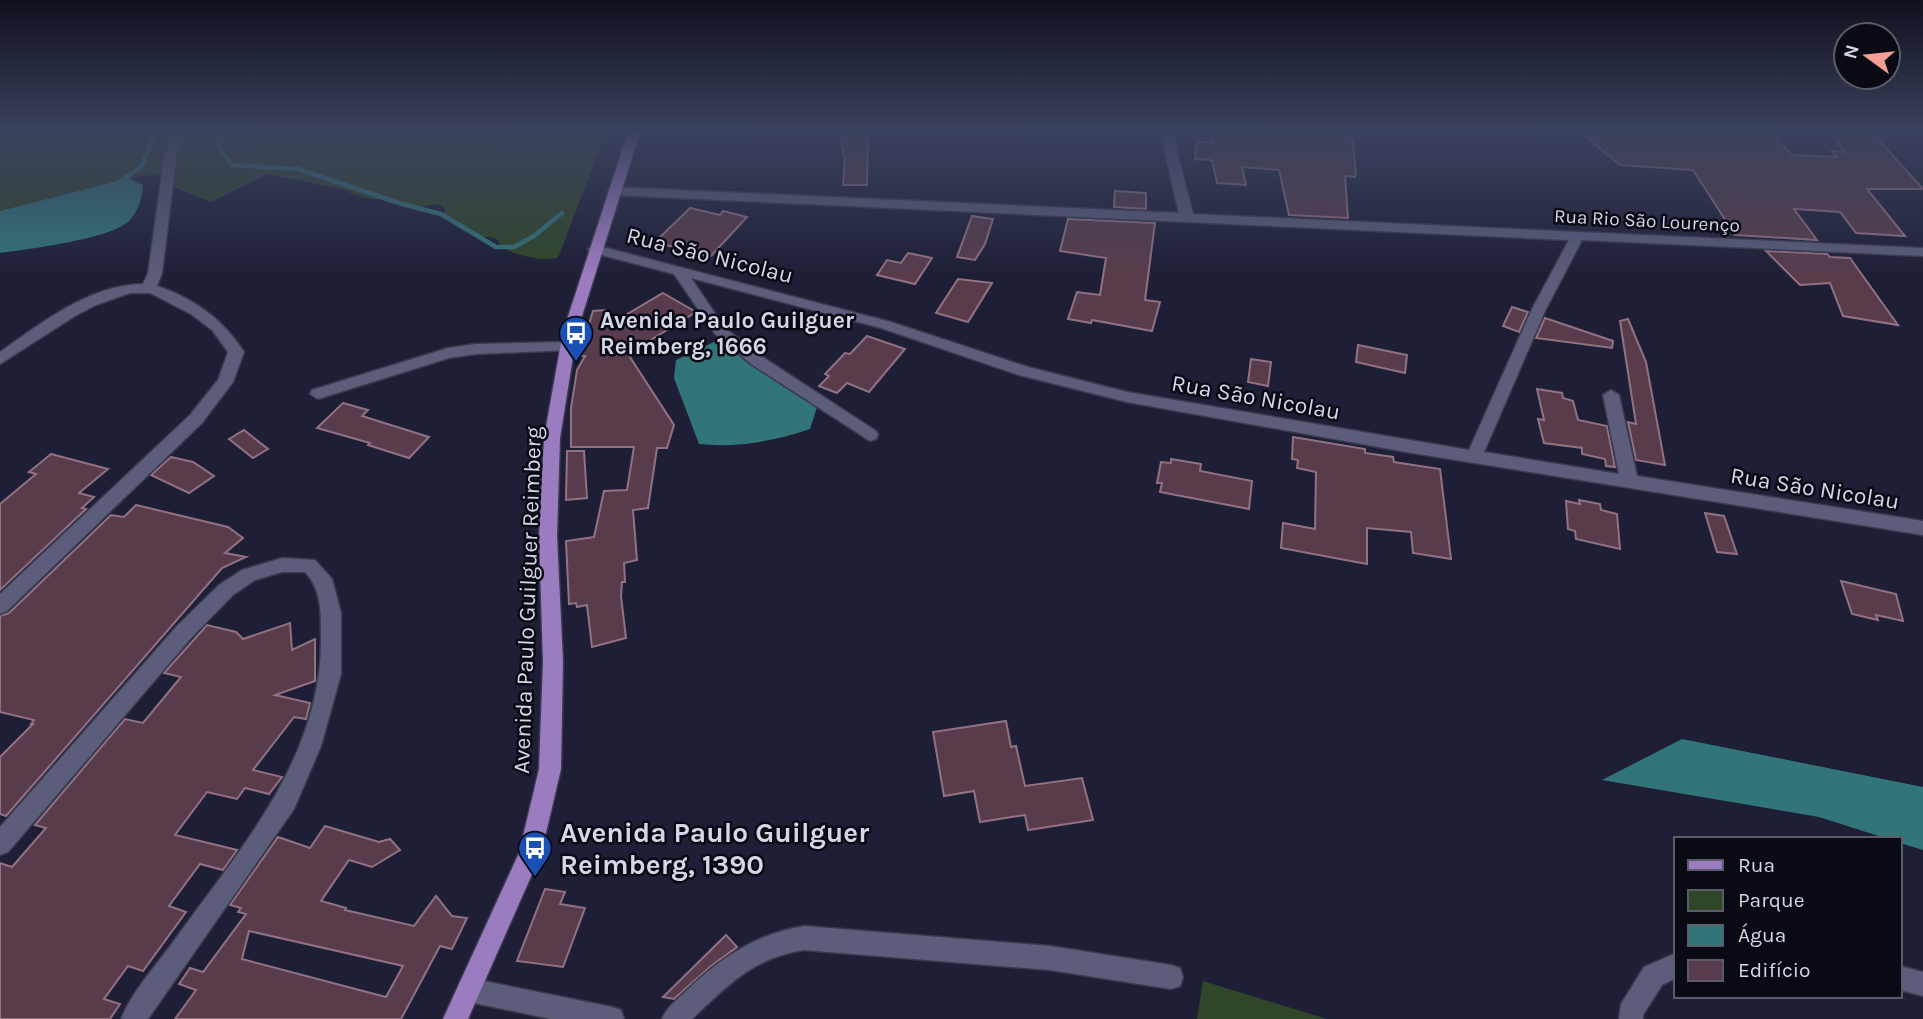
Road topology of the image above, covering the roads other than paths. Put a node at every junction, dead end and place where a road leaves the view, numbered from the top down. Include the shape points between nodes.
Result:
1 (167, 180) edge
2 (618, 180) edge
3 (1178, 180) edge
4 (614, 191) junction
5 (1187, 218) junction
6 (1577, 236) junction
7 (595, 249) junction
8 (1923, 252) edge
9 (678, 270) junction
10 (149, 288) junction
11 (567, 347) junction
12 (0, 359) edge
13 (318, 394) dead end
14 (1611, 395) dead end
15 (870, 435) dead end
16 (1474, 457) junction
17 (1629, 481) junction
18 (1922, 529) edge
19 (0, 606) edge
20 (0, 844) edge
21 (1674, 966) edge
22 (1171, 977) dead end
23 (1902, 979) edge
24 (1923, 984) edge
25 (469, 990) junction
26 (133, 1019) edge
27 (455, 1019) edge
28 (612, 1019) edge
29 (674, 1019) edge
30 (1631, 1019) edge

1 - 10 street
2 - 4 main road, Avenida Paulo Guilguer Reimberg
3 - 5 street
4 - 5 street, Rua Rio São Lourenço
4 - 7 main road, Avenida Paulo Guilguer Reimberg
5 - 6 street, Rua Rio São Lourenço
6 - 8 street, Rua Rio São Lourenço
6 - 16 street via 1539,309
7 - 9 street, Rua São Nicolau
7 - 11 main road, Avenida Paulo Guilguer Reimberg
9 - 15 street via 720,331
9 - 16 street, Rua São Nicolau via 886,325 1071,385 1216,415
10 - 12 street via 86,303
10 - 19 street via 202,312 224,330 236,352 225,382 196,419
11 - 13 street via 448,353
11 - 25 main road, Avenida Paulo Guilguer Reimberg via 552,438 548,536 554,663 550,769 530,854
14 - 17 street
16 - 17 street, Rua São Nicolau
17 - 18 street, Rua São Nicolau
20 - 26 street via 226,590 249,575 282,565 309,565 323,579 331,613 331,674 311,746 286,802
21 - 30 street via 1653,976 1630,1013
22 - 29 street via 1050,958 804,938 783,940 747,955
23 - 24 street
25 - 27 main road, Avenida Paulo Guilguer Reimberg
25 - 28 street

